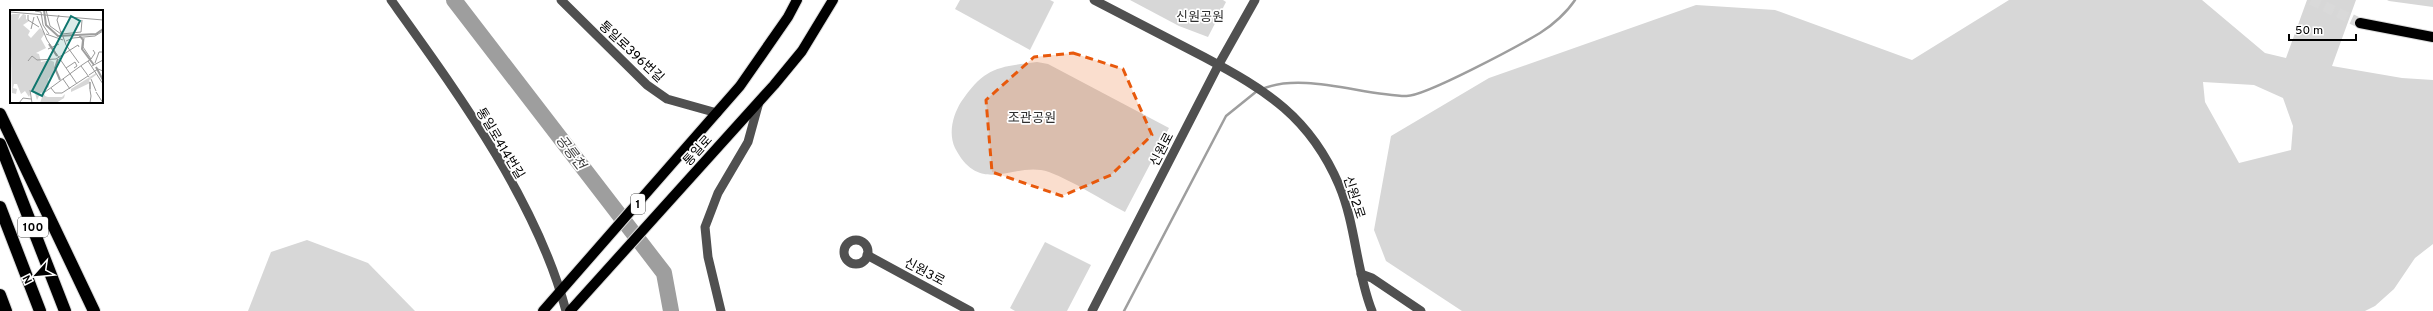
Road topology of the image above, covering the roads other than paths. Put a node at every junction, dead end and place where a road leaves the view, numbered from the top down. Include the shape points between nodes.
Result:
1 (391, 0) edge
2 (561, 0) edge
3 (797, 0) edge
4 (833, 0) edge
5 (1094, 0) edge
6 (1255, 0) edge
7 (2360, 23) tunnel mouth
8 (2433, 37) edge
9 (1219, 64) junction
10 (759, 102) junction
11 (717, 113) junction
12 (0, 114) edge
13 (0, 144) edge
14 (0, 207) edge
15 (867, 255) dead end
16 (1362, 274) junction
17 (560, 290) junction
18 (0, 295) edge
19 (6, 311) edge
20 (40, 311) edge
21 (65, 311) edge
22 (94, 311) edge
23 (543, 311) edge
24 (566, 311) edge
25 (570, 311) edge
26 (721, 311) edge
27 (970, 311) edge
28 (1092, 311) edge
29 (1372, 311) edge
30 (1421, 311) edge

1 - 17 street, 통일로414번길 via 432,57 496,156 541,237
2 - 11 street, 통일로396번길 via 646,85 667,99
3 - 11 main road, 통일로 / 1 via 740,86
4 - 10 main road, 통일로 / 1 via 802,51
5 - 9 street
6 - 9 street, 신원로
7 - 8 main road
9 - 16 street, 신원2로 via 1283,105 1325,156 1339,186
9 - 28 street, 신원로
10 - 25 main road, 통일로 / 1
10 - 26 street via 748,142 718,193 705,227 708,257
11 - 17 main road, 통일로 / 1
12 - 22 highway
13 - 21 highway, 100
14 - 20 highway, 100
15 - 27 street, 신원3로
16 - 29 street, 신원2로
16 - 30 street
17 - 23 main road, 통일로 / 1
17 - 24 street, 통일로414번길
18 - 19 highway

